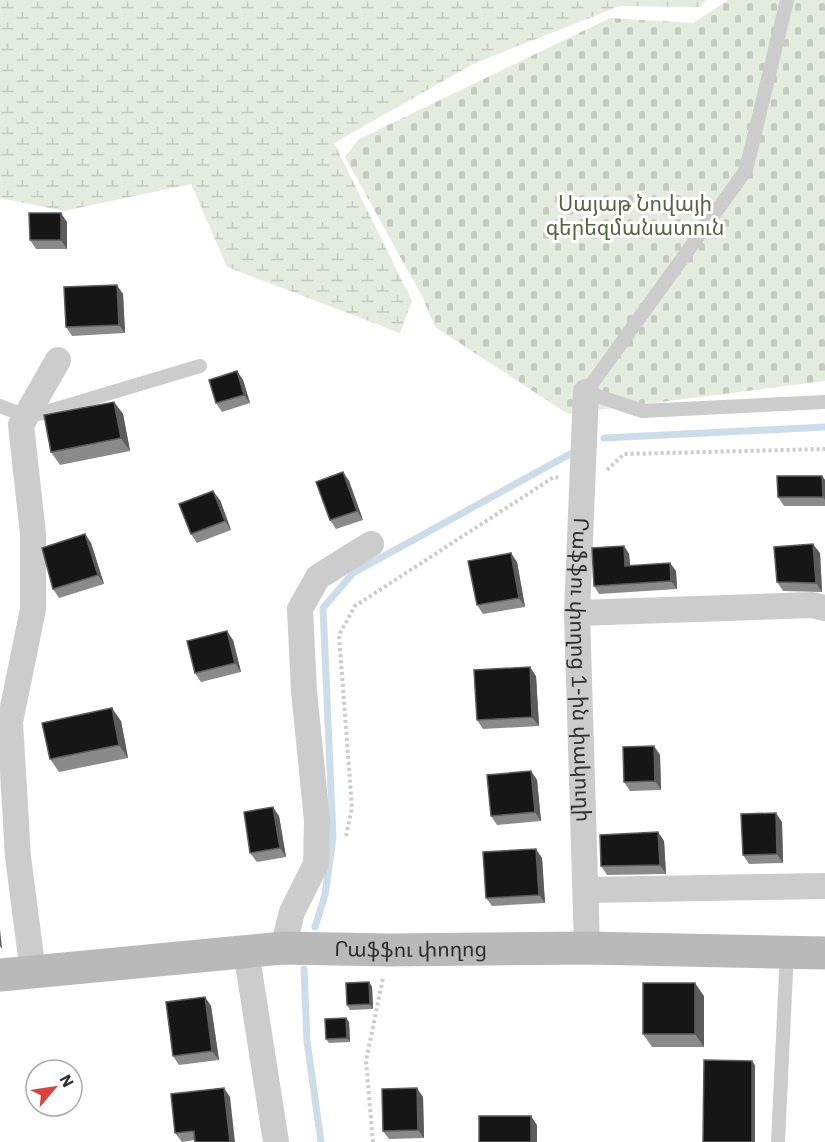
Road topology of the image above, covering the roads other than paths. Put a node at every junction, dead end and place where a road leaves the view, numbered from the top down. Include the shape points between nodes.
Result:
1 (787, 0) edge
2 (58, 360) dead end
3 (200, 366) dead end
4 (586, 392) junction
5 (825, 402) edge
6 (0, 406) edge
7 (26, 416) junction
8 (372, 544) dead end
9 (825, 608) edge
10 (577, 613) junction
11 (825, 886) edge
12 (586, 890) junction
13 (283, 948) junction
14 (587, 948) junction
15 (246, 951) junction
16 (787, 952) junction
17 (825, 952) edge
18 (33, 972) junction
19 (0, 975) edge
20 (276, 1142) edge
21 (778, 1142) edge

1 - 4 lane via 746,170
2 - 7 street
3 - 7 lane via 129,390
4 - 5 lane via 642,411
4 - 10 street, Րաֆֆու փողոց 1-ին փակուղի
6 - 7 lane
7 - 18 street via 21,425 33,534 33,609 10,722 18,857
8 - 13 street via 318,577 300,609 318,821 316,864 292,912
9 - 10 street via 812,605
10 - 12 street, Րաֆֆու փողոց 1-ին փակուղի
11 - 12 street
12 - 14 street, Րաֆֆու փողոց 1-ին փակուղի
13 - 14 main road, Րաֆֆու փողոց
13 - 15 main road, Րաֆֆու փողոց
14 - 16 main road, Րաֆֆու փողոց
15 - 18 main road, Րաֆֆու փողոց
15 - 20 street
16 - 17 main road, Րաֆֆու փողոց
16 - 21 lane
18 - 19 main road, Րաֆֆու փողոց

